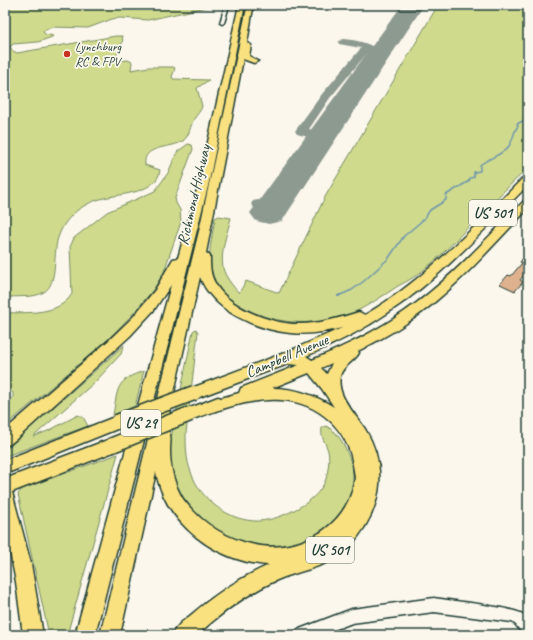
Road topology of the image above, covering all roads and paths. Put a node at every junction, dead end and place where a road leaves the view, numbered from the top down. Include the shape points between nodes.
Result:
1 (224, 5) edge
2 (238, 5) edge
3 (242, 5) edge
4 (250, 5) edge
5 (248, 16) junction
6 (222, 23) dead end
7 (236, 32) junction
8 (238, 69) junction
9 (528, 179) edge
10 (528, 203) edge
11 (196, 210) junction
12 (205, 231) junction
13 (417, 286) junction
14 (388, 329) junction
15 (285, 358) junction
16 (311, 366) junction
17 (167, 392) junction
18 (50, 400) junction
19 (339, 402) junction
20 (210, 406) junction
21 (5, 439) edge
22 (5, 444) edge
23 (5, 466) edge
24 (5, 487) edge
25 (5, 494) edge
26 (5, 517) edge
27 (16, 534) junction
28 (528, 631) edge
29 (33, 635) edge
30 (86, 635) edge
31 (110, 635) edge
32 (182, 635) edge
33 (302, 635) edge

1 - 6 street via 226,9
2 - 7 highway via 234,29
3 - 7 highway, Richmond Highway / US 29
4 - 5 highway, Richmond Highway / US 29
5 - 8 highway, Richmond Highway / US 29
5 - 8 highway via 250,19 245,58 254,62 243,64
7 - 11 highway, Richmond Highway / US 29
8 - 12 highway, Richmond Highway / US 29
9 - 13 highway, Campbell Avenue / US 501
10 - 14 highway, Campbell Avenue / US 501 via 450,283
11 - 18 highway via 171,276 156,299 113,344
11 - 30 highway, US 29
12 - 13 highway via 203,270 213,290 222,300 235,308 267,323 290,328 310,328 353,320
12 - 17 highway, Richmond Highway / US 29
13 - 15 highway, Campbell Avenue / US 501 via 357,325
14 - 16 highway, Campbell Avenue
14 - 19 highway, US 501 via 339,363 332,385
15 - 16 highway via 301,360
15 - 23 highway, Campbell Avenue / US 501, bridge
16 - 19 highway
16 - 20 highway, Campbell Avenue
17 - 20 highway via 162,464 168,488 178,507 195,526 216,540 244,552 276,556 304,551 326,541 343,526 356,506 363,483 356,443 342,422 313,403 280,394 255,396
17 - 31 highway, US 29
18 - 21 highway
18 - 22 highway
19 - 32 highway, US 501 via 369,453 372,481 369,500 358,523 341,544 322,555 274,572 245,586
20 - 24 highway, Campbell Avenue, bridge
25 - 27 highway
26 - 27 highway
27 - 29 highway via 29,596
28 - 33 street via 521,620 512,616 434,605 352,616

